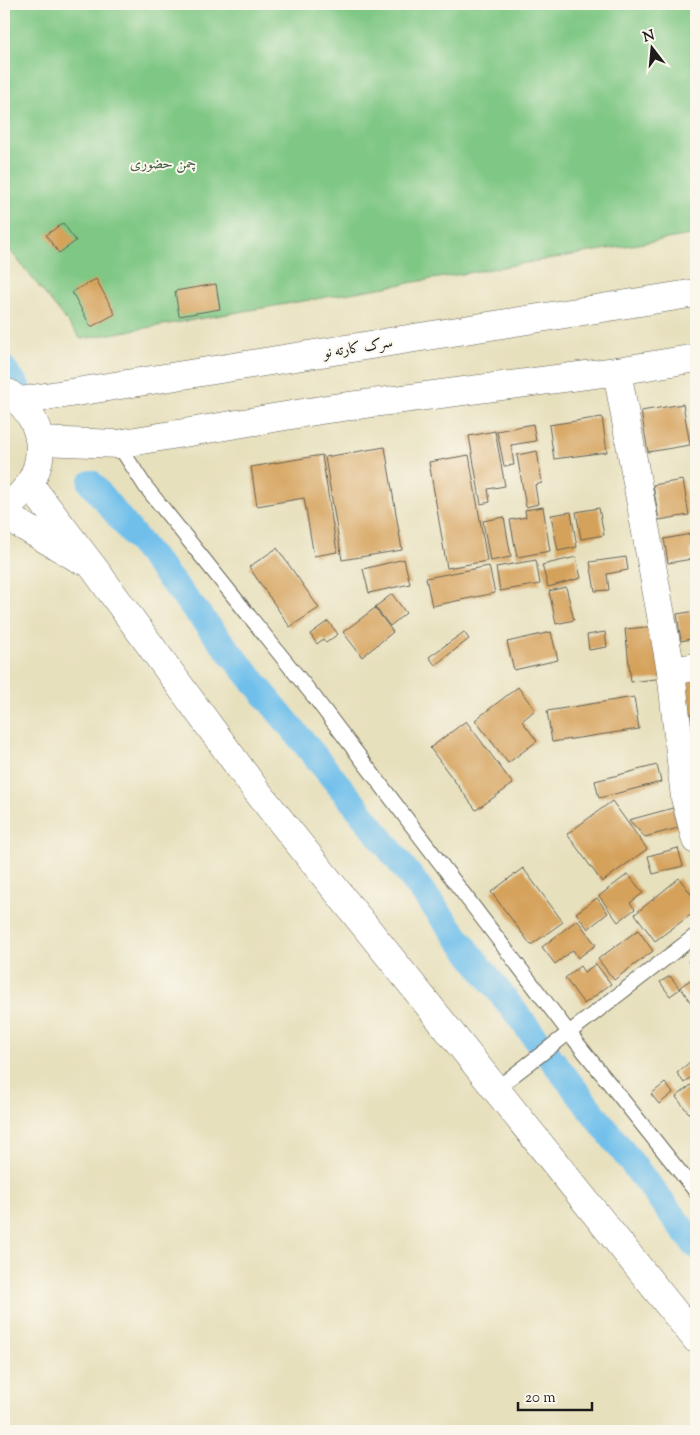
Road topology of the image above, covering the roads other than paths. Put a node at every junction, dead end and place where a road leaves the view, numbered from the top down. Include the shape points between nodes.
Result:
1 (696, 293) edge
2 (696, 358) edge
3 (617, 371) junction
4 (12, 396) edge
5 (40, 441) junction
6 (118, 444) junction
7 (30, 485) junction
8 (4, 508) edge
9 (4, 515) edge
10 (93, 567) junction
11 (684, 669) edge
12 (696, 840) edge
13 (696, 935) edge
14 (569, 1035) junction
15 (497, 1088) junction
16 (696, 1192) edge
17 (696, 1339) edge

1 - 4 main road, سرک کارته نو
2 - 3 main road
3 - 6 main road via 327,409
3 - 11 main road
4 - 5 main road via 33,419
5 - 6 main road
5 - 7 main road via 39,464
6 - 14 lane via 145,486 315,698
7 - 8 main road via 16,501
7 - 10 main road
9 - 10 main road
10 - 15 main road via 256,790
11 - 12 main road via 684,798
13 - 14 lane
14 - 15 lane
14 - 16 lane
15 - 17 main road

